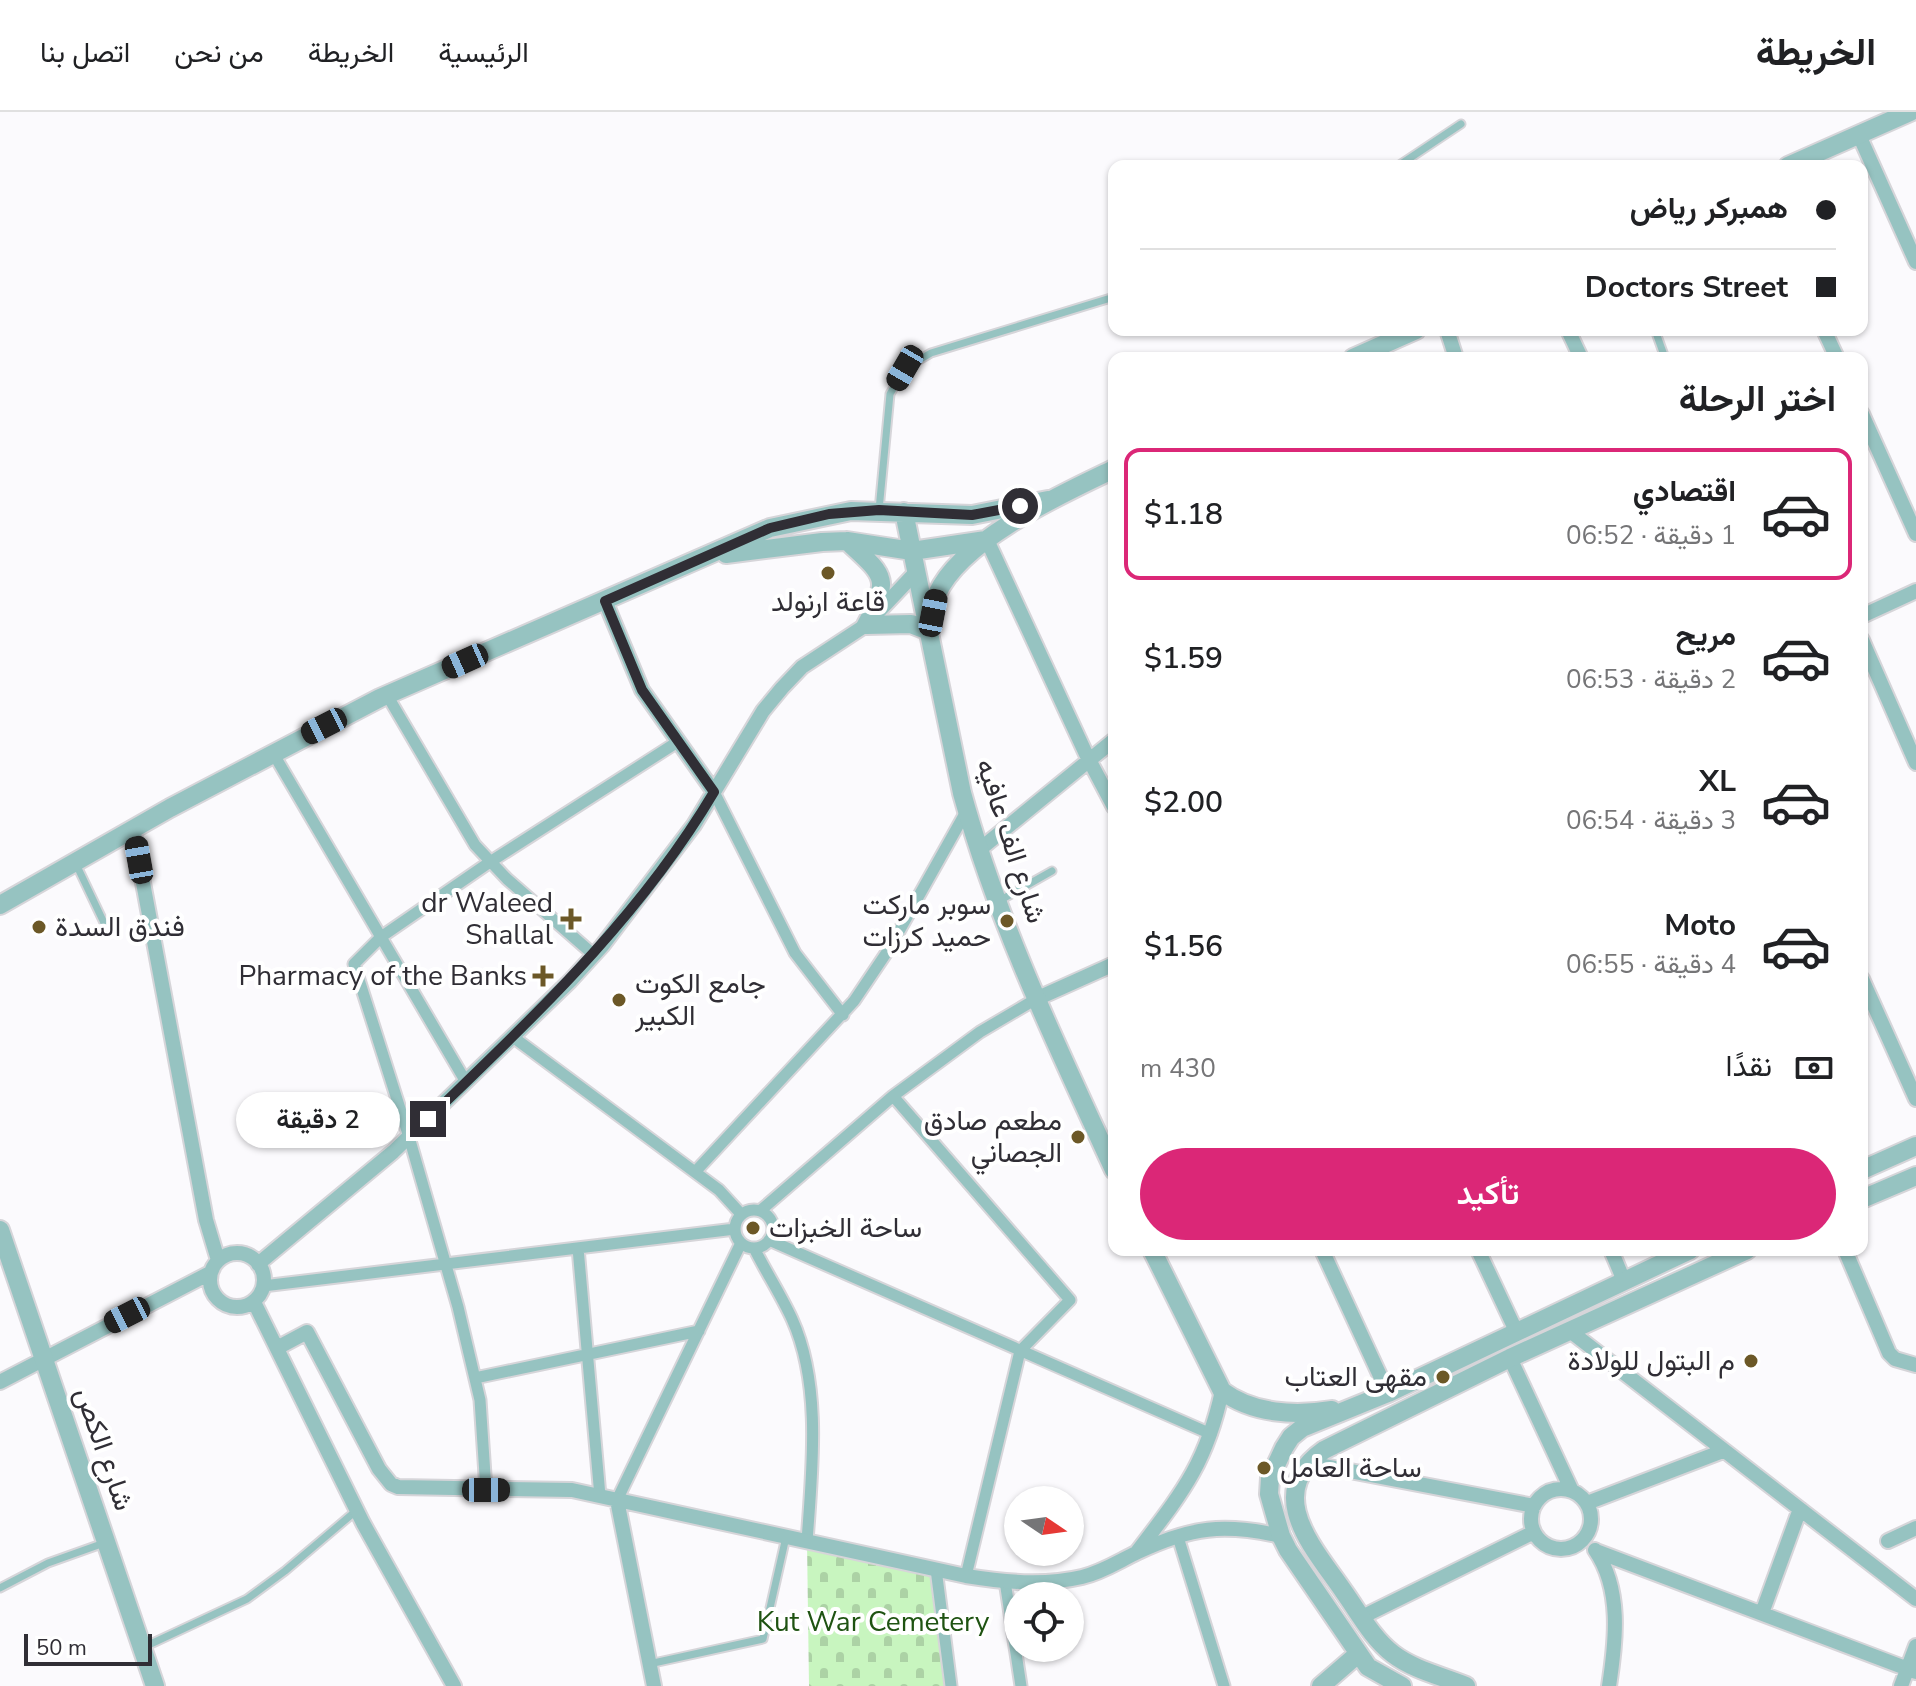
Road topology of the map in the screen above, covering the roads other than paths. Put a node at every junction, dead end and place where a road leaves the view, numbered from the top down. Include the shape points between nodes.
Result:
1 (1910, 112) edge
2 (1461, 124) dead end
3 (1859, 135) junction
4 (1407, 160) edge
5 (1802, 160) edge
6 (1916, 262) edge
7 (1108, 299) edge
8 (1402, 336) edge
9 (1366, 352) edge
10 (1868, 427) edge
11 (1108, 472) edge
12 (1048, 500) junction
13 (879, 510) junction
14 (904, 512) junction
15 (1916, 534) edge
16 (987, 540) junction
17 (847, 541) junction
18 (912, 551) junction
19 (712, 556) junction
20 (917, 571) junction
21 (1916, 591) edge
22 (605, 601) junction
23 (1868, 613) edge
24 (866, 625) junction
25 (929, 631) junction
26 (1868, 654) edge
27 (387, 695) junction
28 (679, 741) junction
29 (1108, 745) edge
30 (273, 753) junction
31 (1089, 759) junction
32 (1916, 763) edge
33 (714, 792) junction
34 (1108, 795) edge
35 (967, 810) junction
36 (133, 829) junction
37 (979, 850) junction
38 (75, 862) junction
39 (490, 862) junction
40 (1052, 871) dead end
41 (999, 901) junction
42 (0, 905) edge
43 (106, 927) dead end
44 (381, 937) junction
45 (594, 955) junction
46 (1108, 967) edge
47 (1868, 992) edge
48 (1036, 999) junction
49 (843, 1015) junction
50 (513, 1037) junction
51 (466, 1082) junction
52 (893, 1096) junction
53 (1916, 1099) edge
54 (409, 1137) junction
55 (1916, 1146) edge
56 (1108, 1157) edge
57 (1868, 1167) edge
58 (695, 1172) junction
59 (1916, 1176) edge
60 (1868, 1196) edge
61 (760, 1211) junction
62 (741, 1214) junction
63 (735, 1229) junction
64 (0, 1230) edge
65 (769, 1240) junction
66 (741, 1243) junction
67 (578, 1248) junction
68 (754, 1248) junction
69 (1155, 1256) edge
70 (1325, 1256) edge
71 (1481, 1256) edge
72 (1614, 1256) edge
73 (1677, 1256) edge
74 (1734, 1256) edge
75 (1848, 1256) edge
76 (258, 1264) junction
77 (444, 1265) junction
78 (214, 1266) junction
79 (1624, 1281) junction
80 (263, 1286) junction
81 (254, 1302) junction
82 (699, 1331) junction
83 (1570, 1331) junction
84 (1517, 1333) junction
85 (277, 1348) junction
86 (1020, 1351) junction
87 (587, 1354) junction
88 (44, 1358) junction
89 (1510, 1358) junction
90 (1916, 1365) edge
91 (475, 1378) junction
92 (0, 1382) edge
93 (1222, 1391) junction
94 (1388, 1393) junction
95 (1363, 1405) junction
96 (1211, 1434) junction
97 (1723, 1451) junction
98 (1308, 1463) junction
99 (486, 1490) junction
100 (1572, 1491) junction
101 (600, 1496) junction
102 (617, 1500) junction
103 (1587, 1503) junction
104 (1534, 1506) junction
105 (1800, 1509) junction
106 (357, 1510) junction
107 (1916, 1528) edge
108 (1534, 1532) junction
109 (1281, 1536) junction
110 (1585, 1536) junction
111 (786, 1537) junction
112 (1178, 1537) junction
113 (807, 1541) junction
114 (1888, 1541) dead end
115 (106, 1542) junction
116 (1596, 1551) junction
117 (1137, 1552) junction
118 (936, 1569) junction
119 (966, 1576) junction
120 (1005, 1581) junction
121 (0, 1588) edge
122 (1916, 1599) edge
123 (1762, 1613) junction
124 (1362, 1617) junction
125 (1916, 1646) edge
126 (142, 1648) junction
127 (1358, 1654) junction
128 (649, 1664) junction
129 (1912, 1670) edge
130 (155, 1686) edge
131 (454, 1686) edge
132 (654, 1686) edge
133 (951, 1686) edge
134 (1021, 1686) edge
135 (1224, 1686) edge
136 (1321, 1686) edge
137 (1402, 1686) edge
138 (1466, 1686) edge
139 (1609, 1686) edge
140 (1901, 1686) edge

1 - 3 street
2 - 4 lane
3 - 5 street
3 - 6 street
7 - 13 lane via 931,353 905,368 890,394
8 - 9 street
10 - 15 street
11 - 12 street
12 - 14 street via 972,515
12 - 16 street
13 - 14 street
13 - 19 street via 829,514 770,528
14 - 18 street, شارع الف عافيه
16 - 18 street
16 - 25 street via 936,595
16 - 31 street
17 - 18 street
17 - 19 street
17 - 24 street via 878,570 883,589
18 - 20 street, شارع الف عافيه
19 - 22 street
20 - 24 street
20 - 25 street, شارع الف عافيه
21 - 23 street
22 - 27 street
22 - 28 street via 642,690
24 - 25 street via 911,624
24 - 33 street via 802,667 782,688
25 - 35 street, شارع الف عافيه
26 - 32 street
27 - 30 street
27 - 39 street
28 - 33 street
28 - 39 street
29 - 31 street
30 - 36 street
30 - 44 street
31 - 34 street
31 - 37 street
33 - 45 street
33 - 49 street via 795,953
35 - 37 street, شارع الف عافيه
35 - 49 street via 889,949
36 - 38 street
36 - 78 street
37 - 41 street, شارع الف عافيه
38 - 42 street
38 - 43 lane
39 - 44 street
39 - 45 street
40 - 41 lane
41 - 48 street, شارع الف عافيه
44 - 51 street
44 - 54 street via 354,964
45 - 50 street
46 - 48 street
47 - 53 street
48 - 52 street via 980,1032
48 - 56 street, شارع الف عافيه
49 - 58 street
50 - 51 street
50 - 58 street
51 - 54 street
52 - 61 street
52 - 86 street via 1070,1300
54 - 76 street
54 - 77 street
55 - 57 street
58 - 62 street
59 - 60 street
61 - 62 street
61 - 65 street via 773,1225
62 - 63 street
63 - 66 street
63 - 67 street
64 - 88 street, شارع الكص
65 - 68 street
65 - 86 street
66 - 68 street
66 - 82 street
67 - 77 street
67 - 87 street
68 - 113 street via 793,1322 808,1373 813,1454
69 - 93 street
70 - 94 street
71 - 84 street
72 - 79 street
73 - 79 street
74 - 83 street
75 - 90 street via 1889,1353
76 - 78 street via 239,1253 224,1256
76 - 80 street
77 - 80 street
77 - 91 street
78 - 81 street via 211,1290 222,1303 238,1308
78 - 88 street
79 - 84 street
80 - 81 street
81 - 85 street
82 - 87 street
82 - 102 street
83 - 89 street
83 - 97 street
84 - 94 street
85 - 99 street via 307,1332 391,1484
85 - 106 street
86 - 96 street
86 - 119 street
87 - 91 street
87 - 101 street
88 - 92 street
88 - 115 street, شارع الكص
89 - 98 street via 1324,1450
89 - 100 street
91 - 99 street
93 - 95 street via 1240,1403 1287,1412
93 - 96 street
94 - 95 street
95 - 109 street via 1302,1428 1284,1448 1269,1494
96 - 117 street via 1185,1488
97 - 103 street
97 - 105 street
98 - 104 street
98 - 124 street via 1295,1490 1301,1530
99 - 101 street via 572,1490
100 - 103 street
100 - 104 street via 1553,1490
101 - 102 street
102 - 111 street
102 - 128 street
103 - 110 street via 1591,1523
104 - 108 street
105 - 122 street
105 - 123 street
106 - 126 lane via 247,1599
106 - 131 street
107 - 114 street
108 - 110 street via 1555,1548 1574,1546
108 - 124 street
109 - 112 street via 1227,1527
109 - 127 street
110 - 116 street
111 - 113 street
111 - 128 lane via 763,1639
112 - 117 street
112 - 135 street
113 - 118 street
115 - 121 lane
115 - 126 street, شارع الكص
116 - 123 street
116 - 139 street via 1607,1571 1614,1615
117 - 120 street via 1082,1577
118 - 119 street
118 - 133 street
119 - 120 street
120 - 134 street
123 - 129 street
124 - 138 street via 1402,1661
125 - 129 street
126 - 130 street, شارع الكص
127 - 136 street
127 - 137 street via 1368,1667
128 - 132 street
129 - 140 street

